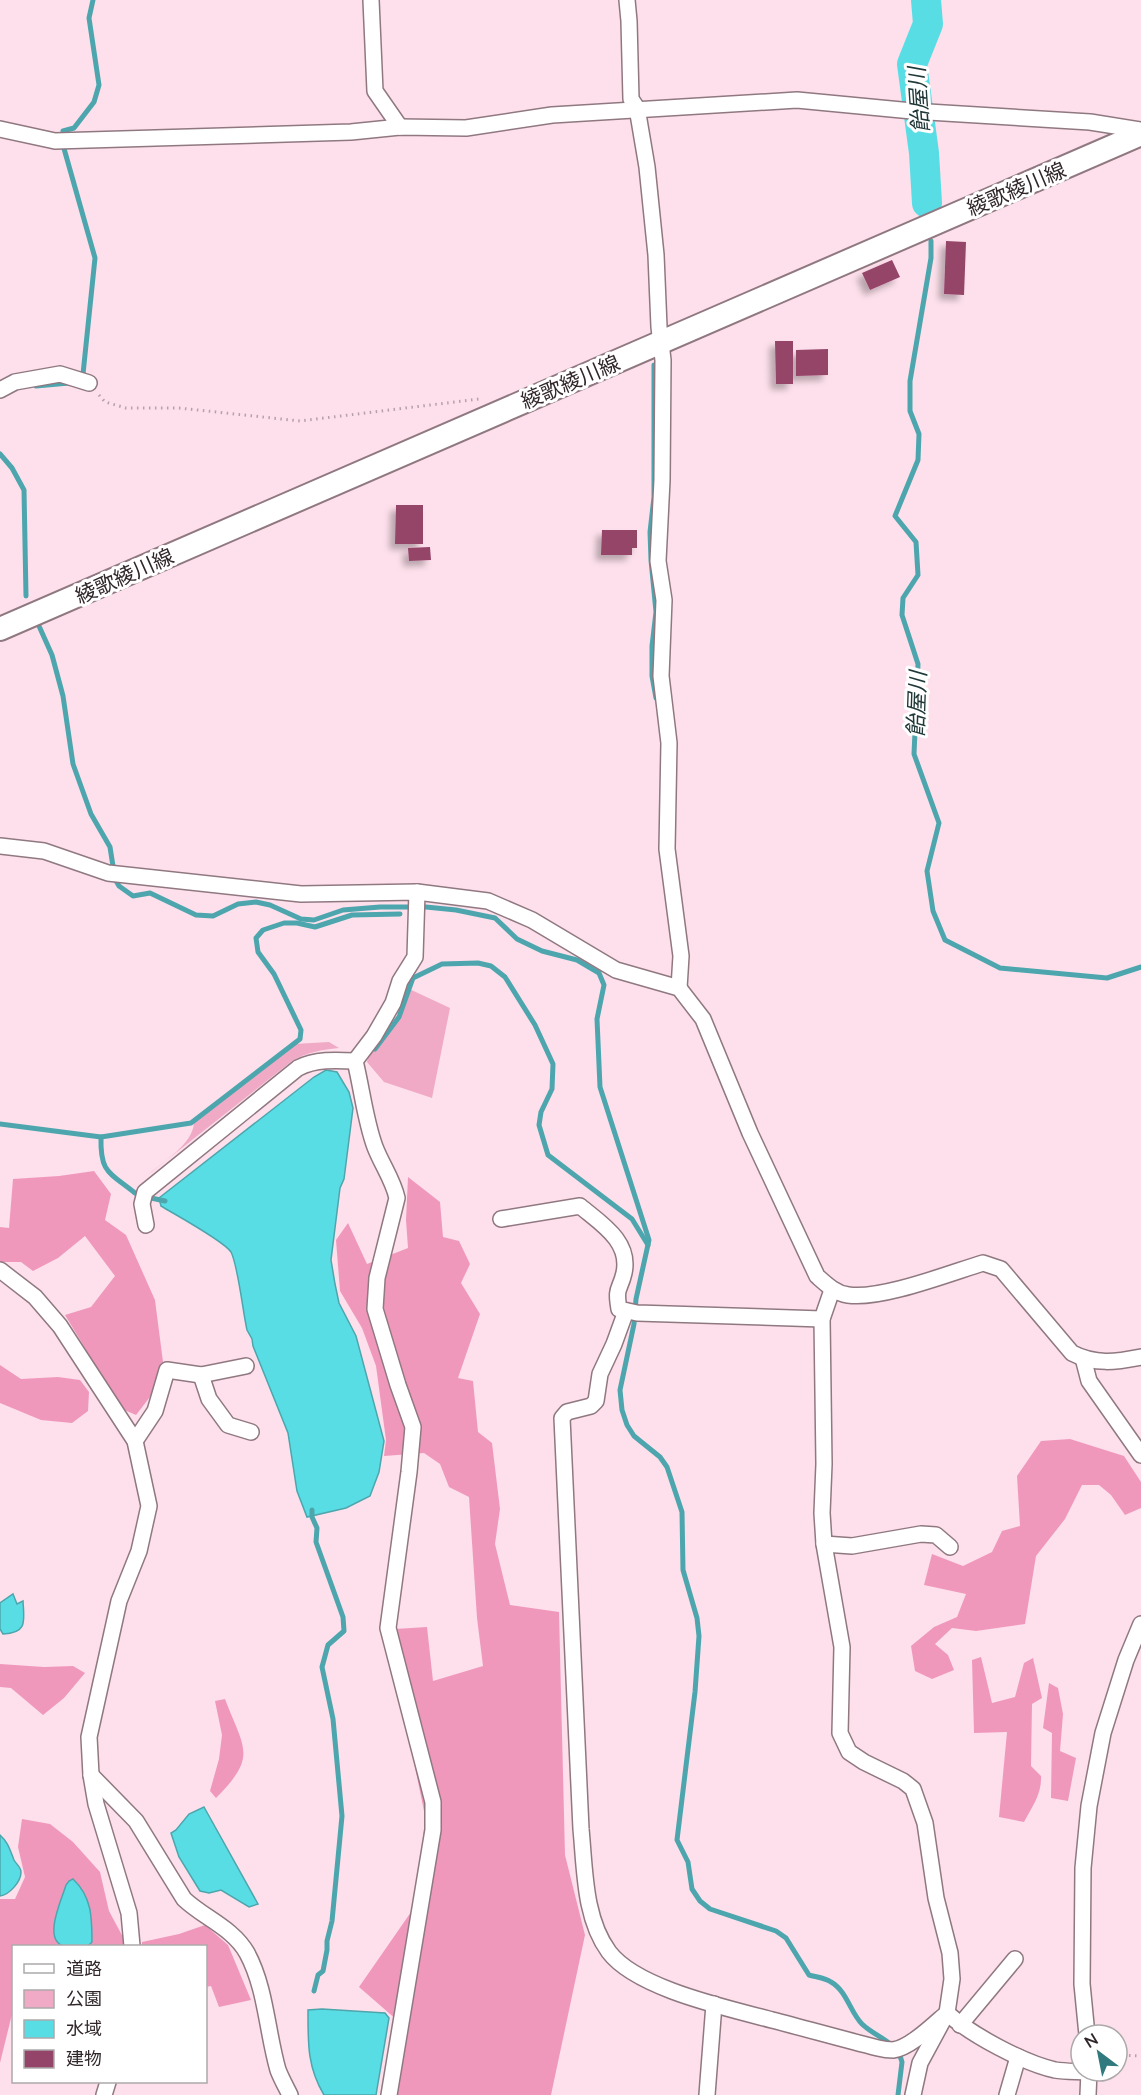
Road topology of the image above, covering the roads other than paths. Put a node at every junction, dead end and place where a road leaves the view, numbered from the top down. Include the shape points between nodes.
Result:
1 (372, 0) edge
2 (627, 0) edge
3 (638, 108) junction
4 (400, 127) junction
5 (0, 129) edge
6 (1141, 129) edge
7 (1141, 134) edge
8 (661, 342) junction
9 (82, 381) road end
10 (0, 390) edge
11 (0, 629) edge
12 (0, 846) edge
13 (417, 902) junction
14 (679, 988) junction
15 (356, 1061) junction
16 (501, 1219) dead end
17 (146, 1226) dead end
18 (0, 1270) edge
19 (832, 1290) junction
20 (632, 1312) junction
21 (822, 1319) junction
22 (1141, 1357) edge
23 (1083, 1358) junction
24 (246, 1366) dead end
25 (201, 1375) junction
26 (251, 1432) dead end
27 (135, 1441) junction
28 (1141, 1455) edge
29 (824, 1544) junction
30 (950, 1547) dead end
31 (1141, 1624) edge
32 (91, 1775) junction
33 (132, 1945) edge
34 (1015, 1959) dead end
35 (714, 2004) junction
36 (947, 2013) junction
37 (1086, 2023) edge
38 (960, 2025) junction
39 (1018, 2057) junction
40 (1069, 2071) edge
41 (290, 2095) edge
42 (389, 2095) edge
43 (707, 2095) edge
44 (913, 2095) edge
45 (1007, 2095) edge

1 - 4 street via 375,91
2 - 3 street via 631,99
3 - 4 street via 465,128
3 - 6 street via 797,100
3 - 8 street via 656,255
4 - 5 street via 351,132 55,141
7 - 8 main road, 綾歌綾川線
8 - 11 main road, 綾歌綾川線
8 - 14 street via 661,676 669,743 667,849 681,956
9 - 10 street via 60,374 15,382
12 - 13 street via 44,851 113,873 301,894
13 - 14 street via 488,901 532,920 616,970
13 - 15 street via 416,957 374,1036
14 - 19 street via 703,1019 750,1133 817,1276
15 - 17 street via 333,1060 298,1068 145,1192 142,1204
15 - 42 street via 370,1131 397,1198 377,1278 375,1309 413,1426 388,1628 433,1802 433,1830
16 - 20 street via 580,1206 613,1234 624,1253 624,1272 616,1292 619,1309
18 - 27 street via 35,1298 60,1326
19 - 21 street
19 - 23 street via 848,1295 893,1291 983,1263 991,1264 1001,1269 1072,1353
20 - 21 street
20 - 35 street via 600,1374 596,1401 567,1412 562,1418 587,1890 591,1915 610,1953 632,1972
21 - 29 street
22 - 23 street via 1102,1363
23 - 28 street via 1089,1381
24 - 25 street
25 - 26 street via 209,1399 228,1425
25 - 27 street via 167,1370 155,1411
27 - 32 street via 149,1506 139,1551 119,1601 89,1737
29 - 30 street via 852,1546 921,1534 936,1535
29 - 36 street via 842,1647 840,1733 849,1752 913,1789 925,1823 936,1898 950,1953 952,1979
31 - 37 street via 1103,1733 1089,1806 1083,1868 1082,1984
32 - 33 street via 129,1913
32 - 41 street via 136,1821 184,1899 232,1934 247,1953 258,1981 279,2072
34 - 38 street
35 - 36 street via 878,2048 895,2049
35 - 43 street
36 - 38 street
36 - 44 street via 920,2063
38 - 39 street
39 - 40 street
39 - 45 street

